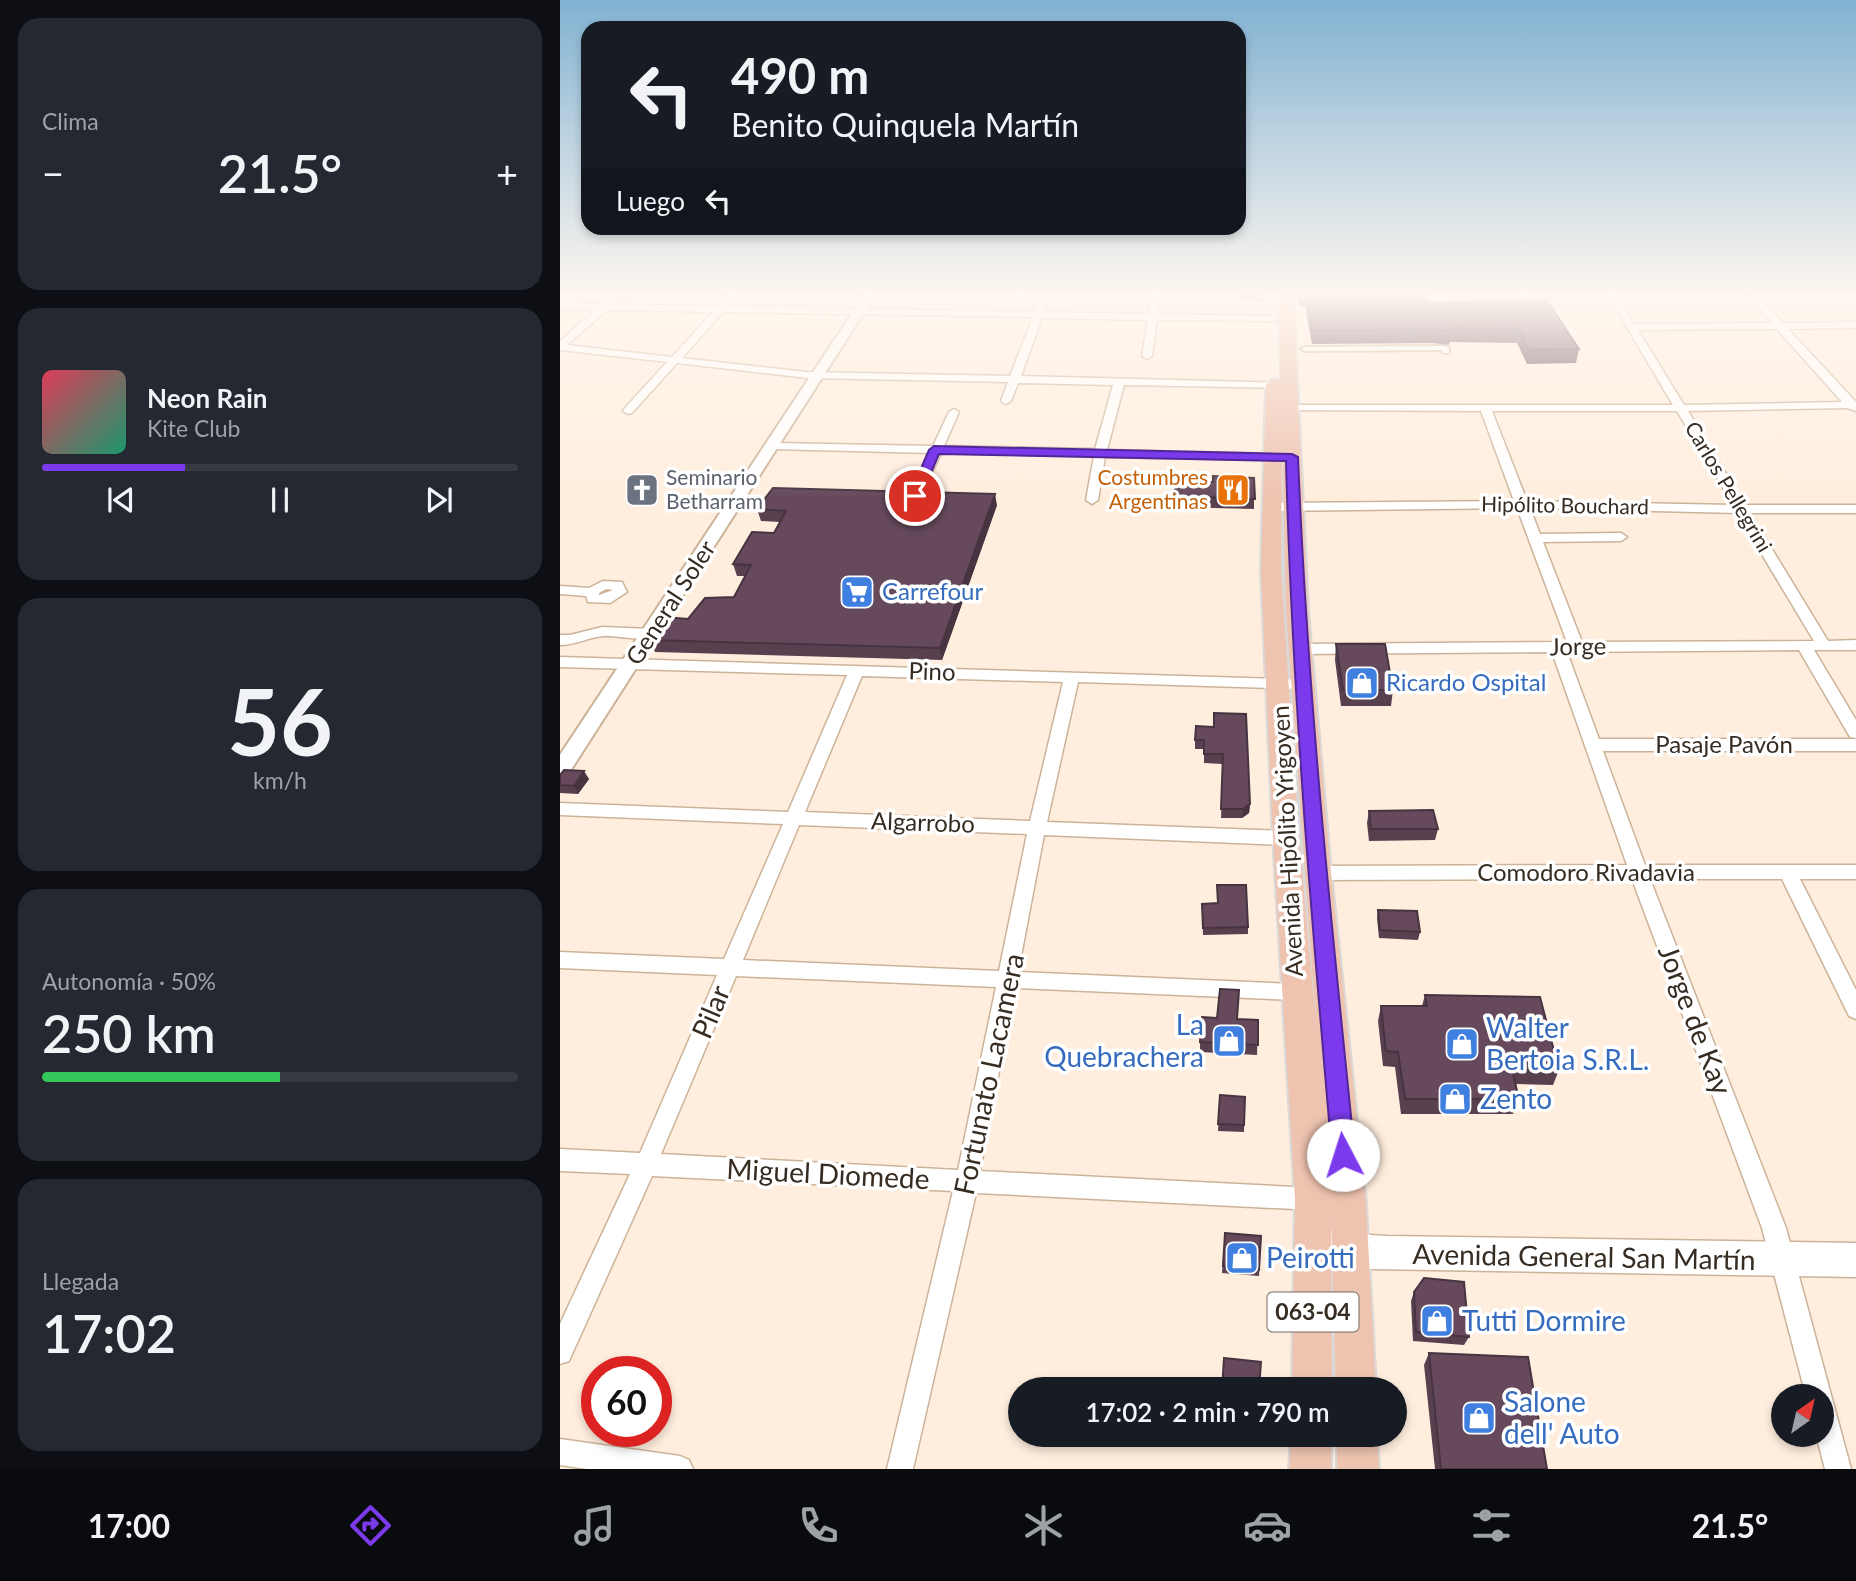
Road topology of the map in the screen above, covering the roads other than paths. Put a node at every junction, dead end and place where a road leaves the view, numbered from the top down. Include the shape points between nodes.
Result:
1 (670, 361) edge
2 (673, 361) junction
3 (829, 361) edge
4 (1020, 361) edge
5 (1278, 361) edge
6 (1283, 361) edge
7 (1652, 361) edge
8 (1812, 361) edge
9 (819, 376) junction
10 (1013, 380) junction
11 (1119, 383) junction
12 (1282, 385) junction
13 (1006, 401) dead end
14 (1290, 407) junction
15 (1485, 407) junction
16 (1854, 407) edge
17 (1681, 408) junction
18 (628, 411) dead end
19 (954, 412) dead end
20 (774, 446) junction
21 (934, 450) junction
22 (1100, 453) junction
23 (1283, 457) junction
24 (915, 496) edge
25 (1092, 500) dead end
26 (1521, 505) junction
27 (1283, 507) junction
28 (1856, 509) edge
29 (1740, 510) junction
30 (1620, 537) dead end
31 (1534, 538) junction
32 (560, 590) edge
33 (592, 592) dead end
34 (652, 633) junction
35 (560, 640) edge
36 (1856, 645) edge
37 (1804, 646) junction
38 (1825, 646) junction
39 (1567, 647) junction
40 (1301, 649) junction
41 (560, 662) edge
42 (632, 664) junction
43 (857, 670) junction
44 (1073, 677) junction
45 (1291, 683) junction
46 (1856, 733) edge
47 (1593, 745) junction
48 (1856, 745) edge
49 (560, 771) edge
50 (560, 809) edge
51 (792, 818) junction
52 (1037, 827) junction
53 (1286, 838) junction
54 (1856, 872) edge
55 (1317, 873) junction
56 (1639, 873) junction
57 (1788, 873) junction
58 (560, 960) edge
59 (730, 968) junction
60 (1009, 979) junction
61 (1296, 992) junction
62 (1856, 1010) edge
63 (560, 1160) edge
64 (646, 1164) junction
65 (967, 1181) junction
66 (1348, 1204) junction
67 (1313, 1217) junction
68 (1350, 1246) junction
69 (1856, 1260) edge
70 (1785, 1261) junction
71 (560, 1353) edge
72 (1312, 1377) edge
73 (1355, 1377) edge
74 (1816, 1384) edge
75 (1311, 1447) edge
76 (1357, 1447) edge
77 (1832, 1447) edge
78 (560, 1452) edge
79 (680, 1469) edge
80 (900, 1469) edge
81 (1310, 1469) edge
82 (1358, 1469) edge
83 (1838, 1469) edge

1 - 2 street
2 - 9 street
2 - 18 street
3 - 9 street, General Soler
4 - 10 street
5 - 12 main road, Avenida Hipólito Yrigoyen / 063-04
6 - 12 main road, Avenida Hipólito Yrigoyen / 063-04
7 - 17 street, Carlos Pellegrini
8 - 16 street
9 - 10 street
9 - 20 street, General Soler
10 - 11 street
10 - 13 street
11 - 12 street
11 - 22 street
12 - 14 main road, Avenida Hipólito Yrigoyen / 063-04
12 - 23 main road, Avenida Hipólito Yrigoyen / 063-04
14 - 15 street
14 - 23 main road, Avenida Hipólito Yrigoyen / 063-04
15 - 17 street
15 - 26 street, Jorge de Kay
16 - 17 street
17 - 29 street, Carlos Pellegrini
19 - 21 street
20 - 21 street
20 - 34 street, General Soler
21 - 22 street
21 - 24 street
22 - 23 street
22 - 25 street
23 - 27 main road, Avenida Hipólito Yrigoyen / 063-04
26 - 27 street, Hipólito Bouchard
26 - 29 street, Hipólito Bouchard
26 - 31 street, Jorge de Kay
27 - 40 main road, Avenida Hipólito Yrigoyen / 063-04
27 - 45 main road, Avenida Hipólito Yrigoyen / 063-04 via 1271,571
28 - 29 street, Hipólito Bouchard
29 - 38 street, Carlos Pellegrini
30 - 31 street
31 - 39 street, Jorge de Kay
32 - 33 street
34 - 35 street via 602,631
34 - 42 street, General Soler
36 - 38 street, Jorge
37 - 38 street, Jorge
37 - 39 street, Jorge
37 - 46 street
39 - 40 street, Jorge
39 - 47 street, Jorge de Kay
40 - 45 main road, Avenida Hipólito Yrigoyen / 063-04
41 - 42 street, Pino
42 - 43 street, Pino
42 - 49 street, General Soler
43 - 44 street, Pino
43 - 51 street, Pilar
44 - 45 street, Pino
44 - 52 street, Fortunato Lacamera
45 - 53 main road, Avenida Hipólito Yrigoyen / 063-04
45 - 55 main road, Avenida Hipólito Yrigoyen / 063-04
47 - 48 street, Pasaje Pavón
47 - 56 street, Jorge de Kay
50 - 51 street, Algarrobo
51 - 52 street, Algarrobo
51 - 59 street, Pilar
52 - 53 street, Algarrobo
52 - 60 street, Fortunato Lacamera
53 - 61 main road, Avenida Hipólito Yrigoyen / 063-04
54 - 57 street, Comodoro Rivadavia
55 - 56 street, Comodoro Rivadavia
55 - 66 main road, Avenida Hipólito Yrigoyen / 063-04
56 - 57 street, Comodoro Rivadavia
56 - 70 street, Jorge de Kay
57 - 62 street
58 - 59 street
59 - 60 street
59 - 64 street, Pilar
60 - 61 street
60 - 65 street, Fortunato Lacamera
61 - 67 main road, Avenida Hipólito Yrigoyen / 063-04
63 - 64 street, Miguel Diomede
64 - 65 street, Miguel Diomede
64 - 71 street, Pilar
65 - 67 street, Miguel Diomede
65 - 80 street, Fortunato Lacamera
66 - 67 street, Miguel Diomede
66 - 68 main road, Avenida Hipólito Yrigoyen / 063-04
67 - 68 main road, Avenida General San Martín
67 - 72 main road, Avenida Hipólito Yrigoyen / 063-04
68 - 70 main road, Avenida General San Martín via 1387,1253
68 - 73 main road, Avenida Hipólito Yrigoyen / 063-04
69 - 70 main road, Avenida General San Martín
70 - 74 street, Jorge de Kay
75 - 81 main road
76 - 82 main road
77 - 83 street
78 - 79 street

